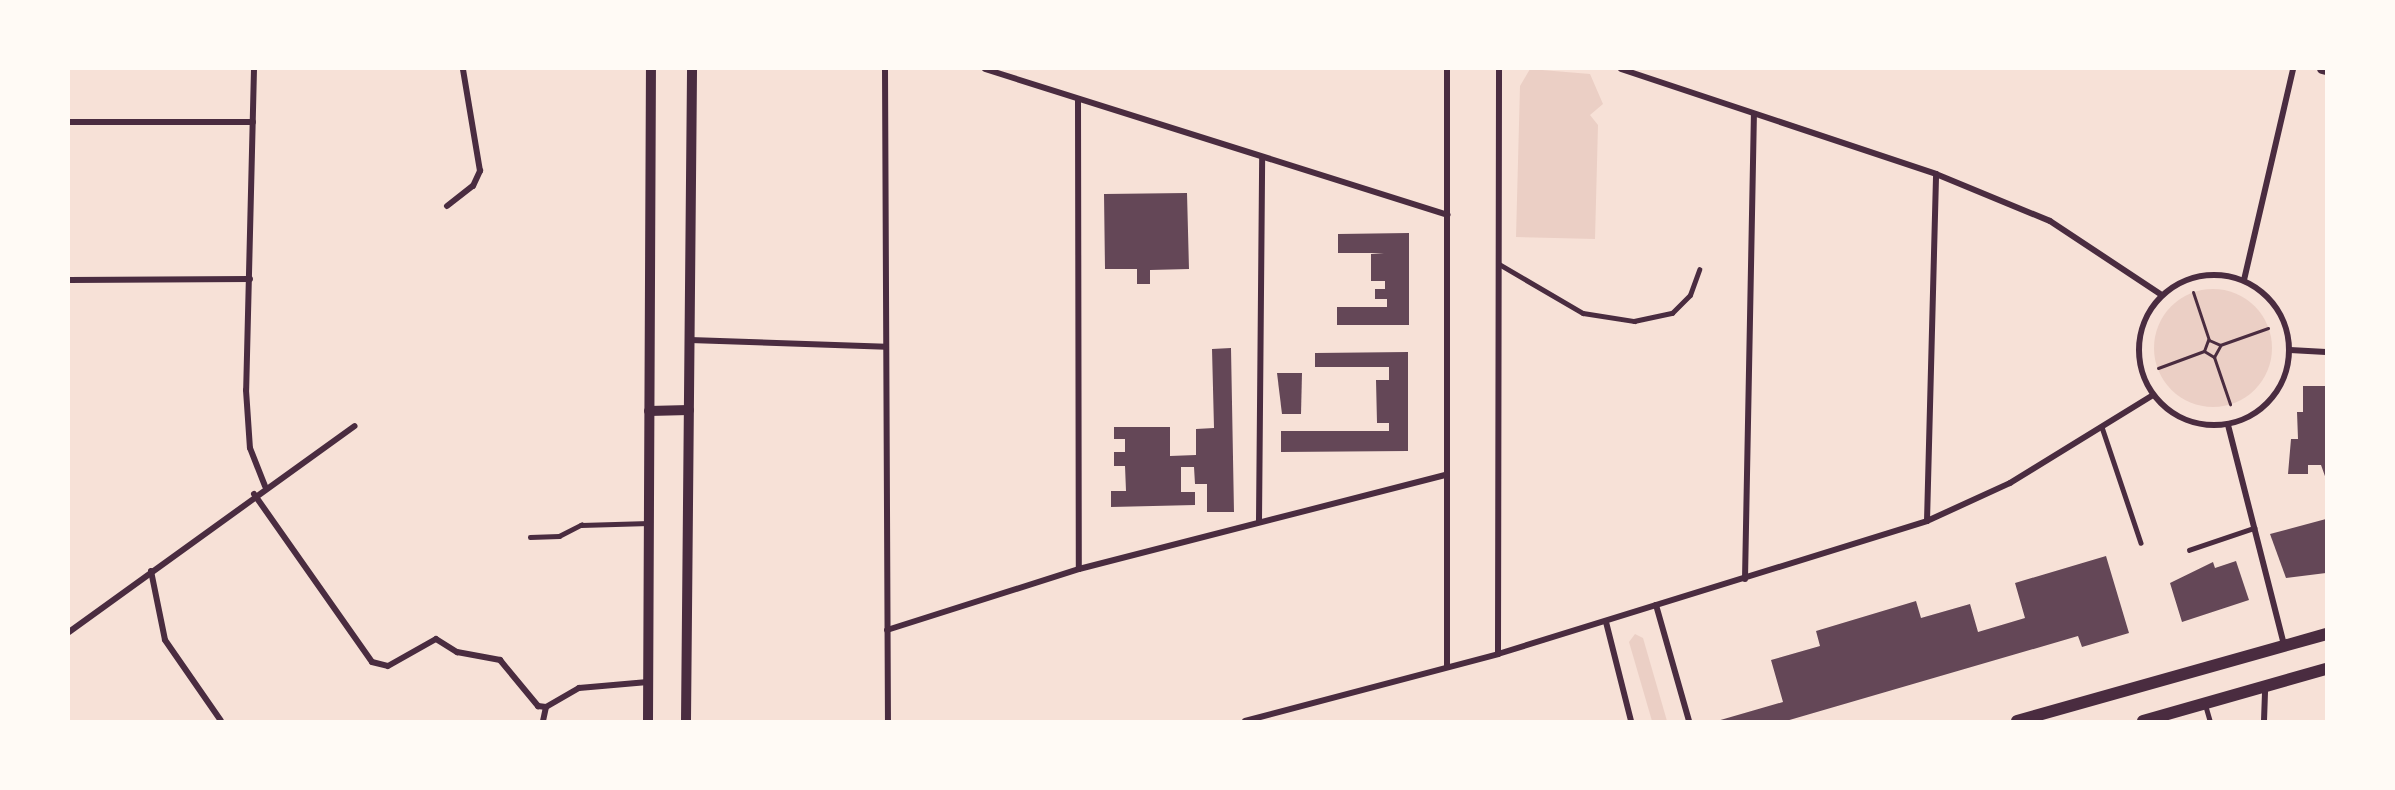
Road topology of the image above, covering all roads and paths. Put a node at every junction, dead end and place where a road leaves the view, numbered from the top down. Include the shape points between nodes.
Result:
1 (254, 69) edge
2 (463, 69) edge
3 (651, 69) edge
4 (692, 69) edge
5 (885, 69) edge
6 (985, 69) edge
7 (1447, 69) edge
8 (1499, 69) edge
9 (2294, 69) edge
10 (2322, 69) edge
11 (1625, 70) edge
12 (2326, 70) edge
13 (1078, 99) junction
14 (1754, 114) junction
15 (69, 122) edge
16 (253, 122) junction
17 (1262, 159) junction
18 (1936, 174) junction
19 (447, 206) dead end
20 (1447, 215) junction
21 (1499, 264) junction
22 (1699, 270) dead end
23 (250, 279) junction
24 (69, 280) edge
25 (2244, 280) junction
26 (2193, 292) dead end
27 (2162, 295) junction
28 (2268, 328) dead end
29 (690, 340) junction
30 (2209, 340) junction
31 (2220, 345) junction
32 (886, 347) junction
33 (2290, 350) junction
34 (2204, 351) junction
35 (2326, 352) edge
36 (2214, 357) junction
37 (2158, 368) dead end
38 (2153, 395) junction
39 (2230, 404) dead end
40 (689, 410) junction
41 (649, 411) junction
42 (2228, 425) junction
43 (355, 426) dead end
44 (2102, 427) junction
45 (1446, 475) junction
46 (265, 486) junction
47 (254, 494) junction
48 (1259, 521) junction
49 (1927, 521) junction
50 (649, 523) junction
51 (2254, 528) junction
52 (531, 537) dead end
53 (2141, 543) dead end
54 (2189, 550) dead end
55 (1079, 569) junction
56 (151, 571) junction
57 (1745, 579) junction
58 (1656, 605) junction
59 (1606, 622) junction
60 (887, 630) junction
61 (69, 632) edge
62 (2326, 634) edge
63 (2284, 645) junction
64 (1498, 654) junction
65 (1447, 666) junction
66 (2326, 669) edge
67 (648, 682) junction
68 (2265, 686) junction
69 (2205, 703) junction
70 (546, 707) junction
71 (221, 721) edge
72 (543, 721) edge
73 (648, 721) edge
74 (686, 721) edge
75 (888, 721) edge
76 (1245, 721) edge
77 (1631, 721) edge
78 (1689, 721) edge
79 (2017, 721) edge
80 (2143, 721) edge
81 (2210, 721) edge
82 (2264, 721) edge

1 - 16 street
2 - 19 street via 480,171 473,186
3 - 41 street
4 - 29 street
5 - 32 street
6 - 13 street
7 - 20 street
8 - 21 street
9 - 25 street
10 - 12 street
11 - 14 street
13 - 17 street
13 - 55 street
14 - 18 street
14 - 57 street
15 - 16 street
16 - 23 street
17 - 20 street
17 - 48 street
18 - 27 street via 2050,221
18 - 49 street
20 - 45 street
21 - 22 lane via 1583,313 1634,321 1672,314 1690,295
21 - 64 street
23 - 24 street
23 - 46 street via 247,420 250,447
25 - 27 street via 2201,275
25 - 33 street via 2278,308
26 - 30 path
27 - 38 street via 2140,333 2139,354
28 - 31 path
29 - 32 street
29 - 40 street
30 - 31 path
30 - 34 path
31 - 36 path
32 - 60 street
33 - 35 street
33 - 42 street via 2286,376 2273,398 2253,416
34 - 36 path
34 - 37 path
36 - 39 path
38 - 42 street via 2187,421
38 - 44 street
40 - 41 street
40 - 74 street
41 - 50 street
42 - 51 street
43 - 46 street
44 - 49 street via 2010,483
44 - 53 lane
45 - 48 street
45 - 65 street
46 - 47 street
47 - 56 street
47 - 70 street via 372,662 388,666 436,639 457,652 500,660 538,706
48 - 55 street
49 - 57 street
50 - 52 lane via 581,525 559,536
50 - 67 street
51 - 54 lane
51 - 63 street
55 - 60 street
56 - 61 street
56 - 71 street via 165,640
57 - 58 street
58 - 59 street
58 - 78 street
59 - 64 street
59 - 77 street
60 - 75 street
62 - 63 main road
63 - 79 main road
64 - 65 street
65 - 76 street
66 - 68 main road
67 - 70 street via 579,688
67 - 73 street
68 - 69 main road
68 - 82 street
69 - 80 main road
69 - 81 lane
70 - 72 street

